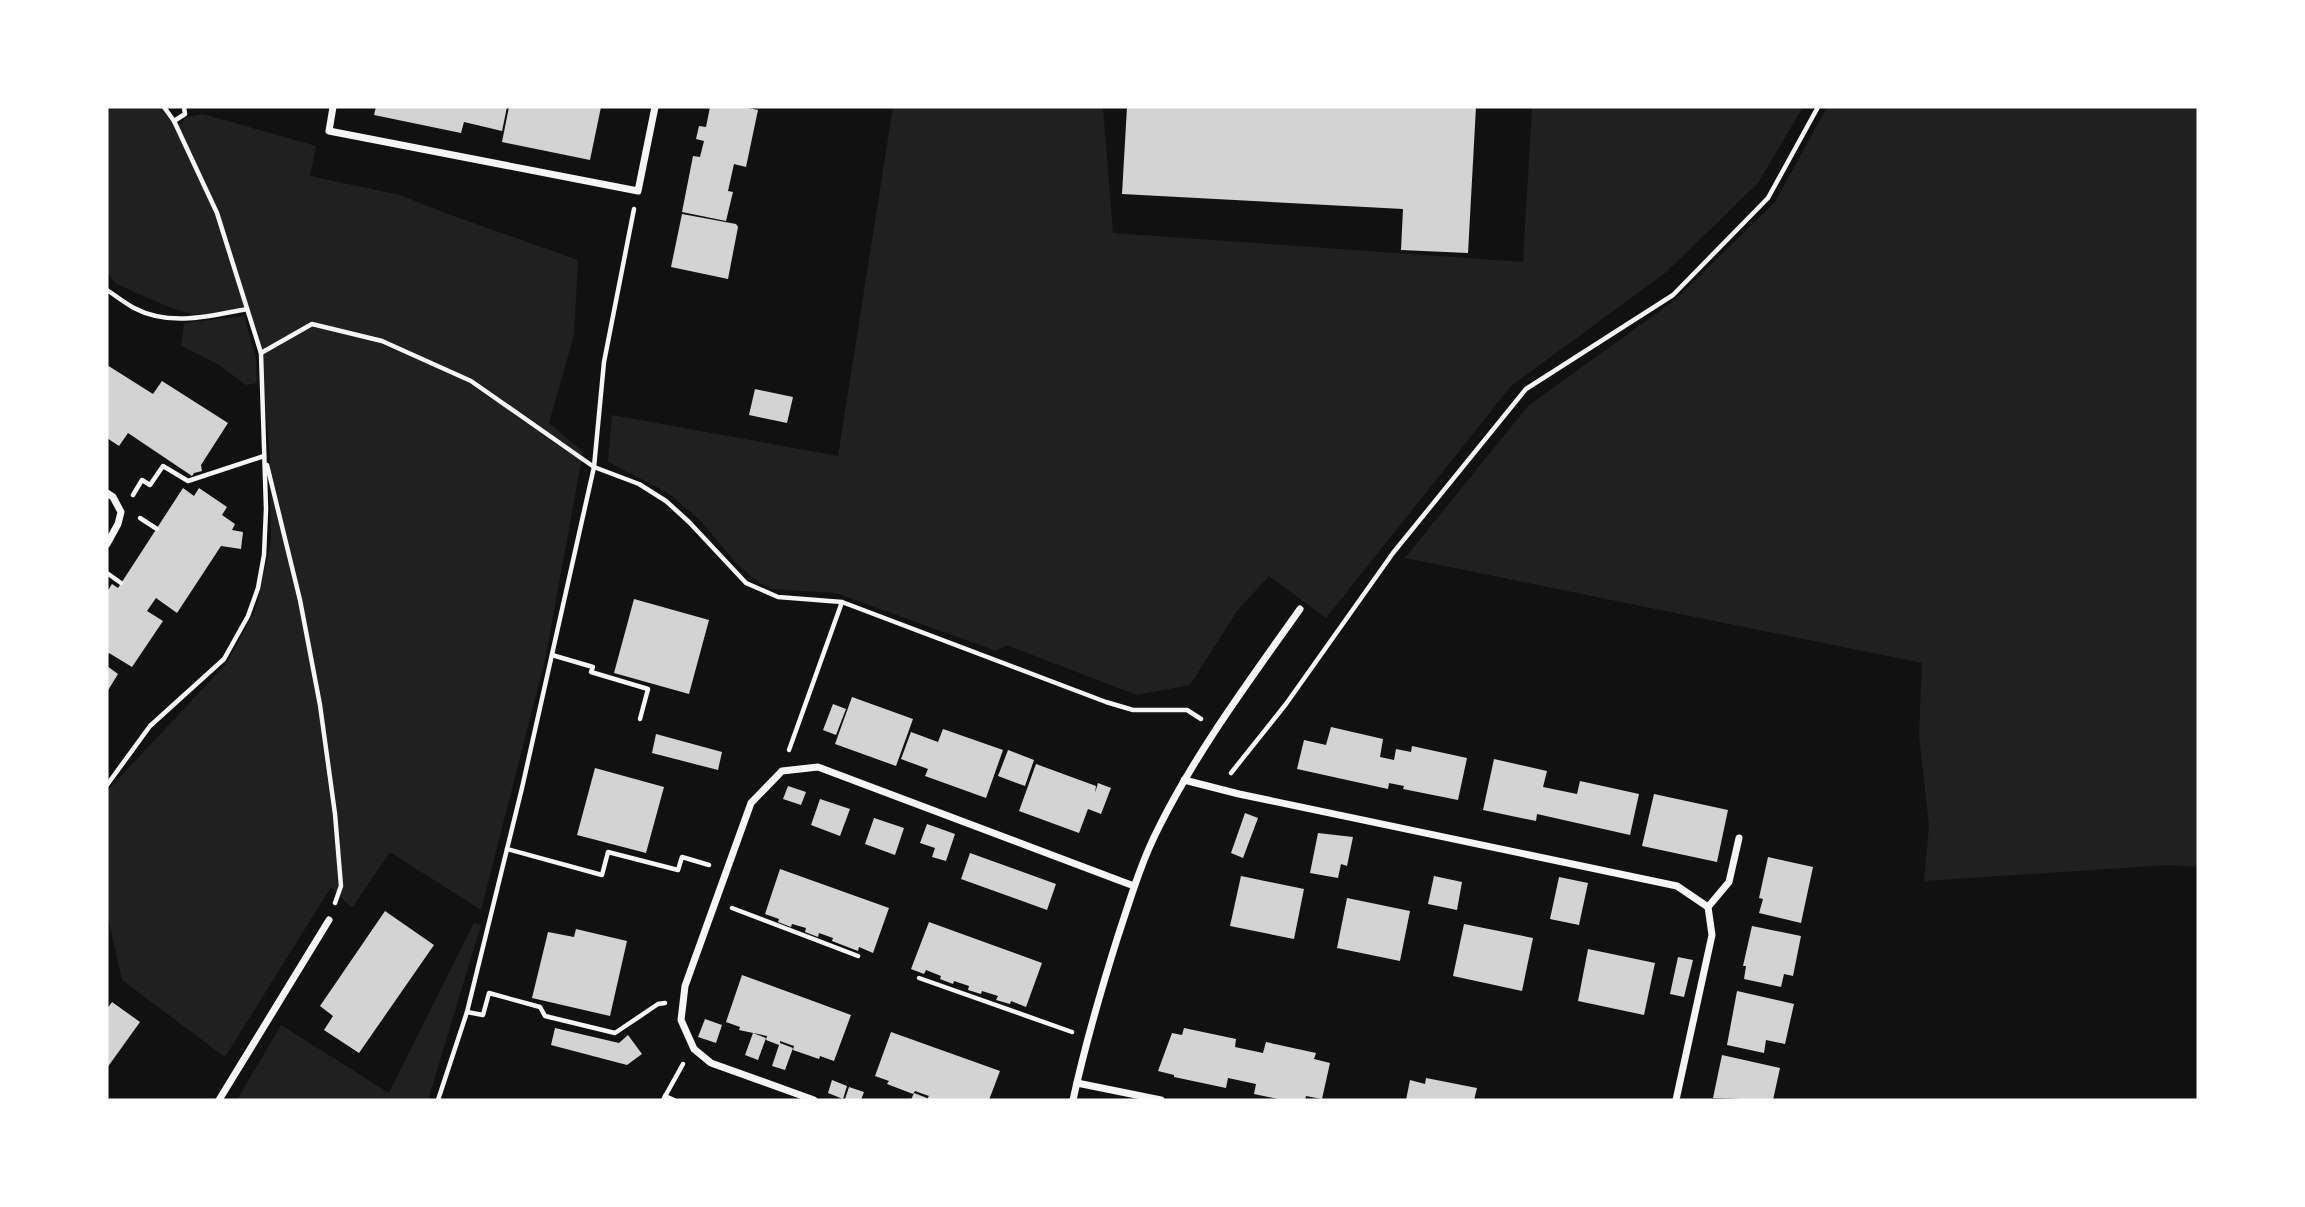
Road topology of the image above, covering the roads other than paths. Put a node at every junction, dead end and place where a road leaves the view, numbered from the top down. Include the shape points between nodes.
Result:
1 (333, 107) edge
2 (655, 107) edge
3 (107, 493) edge
4 (107, 544) edge
5 (1300, 609) dead end
6 (1184, 780) junction
7 (1739, 838) dead end
8 (1134, 886) junction
9 (1708, 907) junction
10 (329, 920) road end
11 (1077, 1083) junction
12 (219, 1100) edge
13 (814, 1100) edge
14 (1073, 1100) edge
15 (1161, 1100) edge
16 (1676, 1100) edge

1 - 2 street via 329,131 638,191
3 - 4 street via 121,512
5 - 6 street
6 - 8 street via 1157,829
6 - 9 street via 1677,886
7 - 9 street via 1729,882
8 - 11 street
8 - 13 street via 818,767 782,771 751,803 682,999 681,1020 694,1049 711,1063
9 - 16 street via 1712,935
10 - 12 street
11 - 14 street
11 - 15 street

